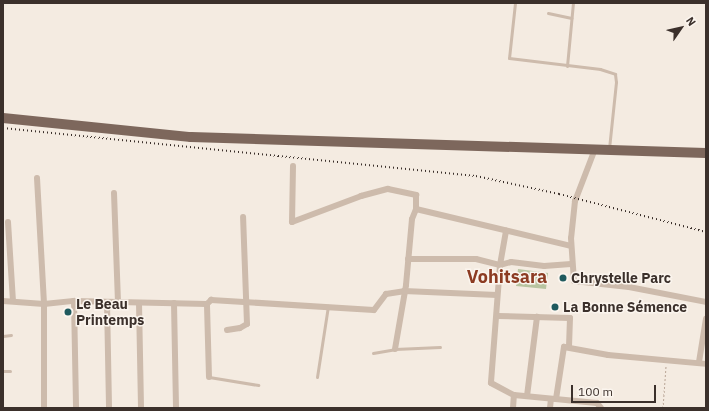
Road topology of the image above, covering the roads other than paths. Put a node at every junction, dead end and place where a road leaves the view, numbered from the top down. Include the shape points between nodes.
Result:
1 (515, 3) edge
2 (572, 3) edge
3 (548, 13) dead end
4 (571, 18) junction
5 (567, 66) junction
6 (3, 118) edge
7 (595, 148) junction
8 (609, 149) junction
9 (706, 152) edge
10 (293, 166) dead end
11 (37, 178) dead end
12 (114, 194) dead end
13 (416, 209) junction
14 (243, 217) dead end
15 (8, 222) dead end
16 (506, 232) junction
17 (571, 246) junction
18 (408, 259) junction
19 (571, 264) junction
20 (500, 266) junction
21 (404, 291) junction
22 (496, 295) junction
23 (248, 300) junction
24 (3, 301) edge
25 (13, 301) junction
26 (74, 301) junction
27 (107, 302) junction
28 (118, 302) junction
29 (706, 302) edge
30 (139, 303) junction
31 (174, 303) junction
32 (44, 304) junction
33 (207, 304) junction
34 (328, 306) junction
35 (498, 316) junction
36 (537, 317) junction
37 (706, 320) edge
38 (227, 330) dead end
39 (3, 336) edge
40 (11, 336) dead end
41 (440, 347) dead end
42 (569, 347) junction
43 (395, 349) junction
44 (373, 353) dead end
45 (699, 362) junction
46 (706, 364) edge
47 (3, 371) edge
48 (10, 371) dead end
49 (209, 377) joint
50 (317, 377) dead end
51 (258, 385) dead end
52 (514, 394) junction
53 (527, 396) junction
54 (554, 399) junction
55 (582, 405) edge
56 (44, 408) edge
57 (76, 408) edge
58 (109, 408) edge
59 (141, 408) edge
60 (176, 408) edge
61 (513, 408) edge
62 (550, 408) edge
63 (601, 408) edge

1 - 5 lane via 509,58
2 - 4 lane
3 - 4 lane
4 - 5 lane
5 - 8 lane via 600,69 615,74
6 - 7 main road via 191,137
7 - 8 main road
7 - 17 street via 576,198
8 - 9 main road
10 - 13 street via 292,222 361,196 388,189 416,195
11 - 32 street
12 - 28 street
13 - 16 street
13 - 18 street via 412,219
14 - 23 street
15 - 25 street
16 - 17 street
16 - 20 street
17 - 19 street
18 - 20 street via 476,259
18 - 21 street
19 - 20 street via 544,266 512,262
19 - 29 street via 574,281 629,287
20 - 22 street
21 - 22 street
21 - 34 street via 386,294 374,310
21 - 43 street
22 - 35 street
23 - 33 street via 211,300
23 - 34 street
23 - 38 street via 247,324
24 - 25 street
25 - 32 street
26 - 27 street
26 - 32 street
26 - 57 street
27 - 28 street
27 - 58 street
28 - 30 street
30 - 31 street
30 - 59 street
31 - 33 street
31 - 60 street
32 - 56 street
33 - 49 street
34 - 50 lane
35 - 36 street
35 - 52 street via 490,383
36 - 42 street via 570,318
36 - 53 street
37 - 45 street
39 - 40 lane
41 - 43 lane
42 - 45 street via 608,355
42 - 54 street via 564,347
43 - 44 lane
45 - 46 street
47 - 48 lane
49 - 51 lane
52 - 53 street
52 - 61 street
53 - 54 street
54 - 55 street
54 - 62 street
55 - 63 street via 597,403

